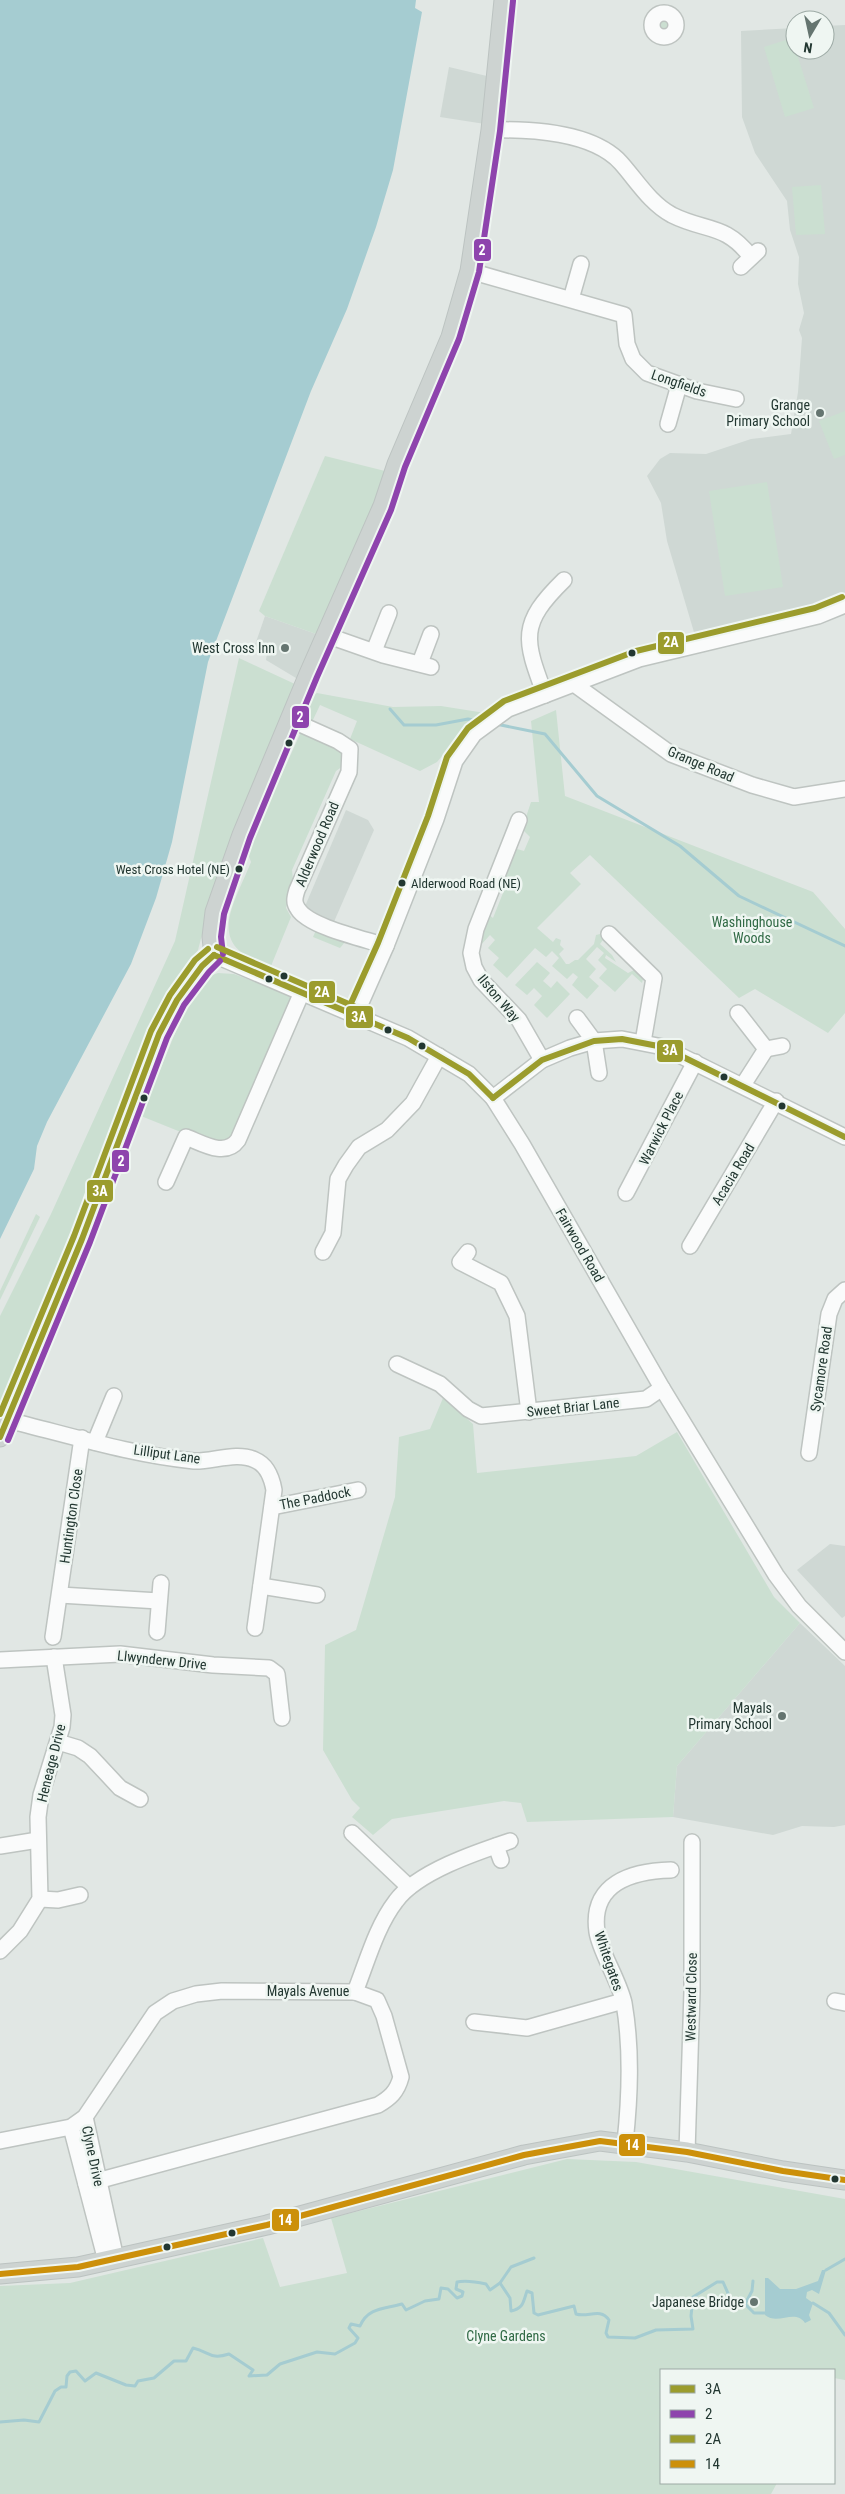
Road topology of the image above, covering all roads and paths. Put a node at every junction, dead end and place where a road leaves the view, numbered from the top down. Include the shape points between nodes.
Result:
1 (504, 0) edge
2 (491, 130) junction
3 (750, 258) dead end
4 (581, 264) dead end
5 (470, 271) junction
6 (571, 299) junction
7 (679, 384) junction
8 (736, 399) dead end
9 (668, 424) dead end
10 (564, 580) dead end
11 (845, 604) edge
12 (389, 614) dead end
13 (326, 634) junction
14 (431, 634) dead end
15 (374, 651) junction
16 (574, 684) junction
17 (545, 694) junction
18 (291, 720) junction
19 (845, 789) edge
20 (519, 820) dead end
21 (609, 934) dead end
22 (386, 946) junction
23 (214, 954) junction
24 (302, 992) junction
25 (738, 1013) dead end
26 (355, 1016) junction
27 (577, 1018) dead end
28 (594, 1041) junction
29 (643, 1042) junction
30 (782, 1046) dead end
31 (766, 1049) junction
32 (439, 1056) junction
33 (542, 1060) junction
34 (695, 1062) junction
35 (600, 1073) dead end
36 (743, 1085) junction
37 (493, 1098) junction
38 (776, 1101) junction
39 (845, 1137) edge
40 (166, 1182) dead end
41 (626, 1193) dead end
42 (690, 1246) dead end
43 (324, 1252) dead end
44 (468, 1252) dead end
45 (845, 1290) edge
46 (397, 1364) dead end
47 (662, 1388) junction
48 (114, 1396) dead end
49 (529, 1412) junction
50 (4, 1429) edge
51 (88, 1440) junction
52 (809, 1453) dead end
53 (358, 1490) dead end
54 (272, 1507) junction
55 (160, 1583) dead end
56 (260, 1586) junction
57 (60, 1595) junction
58 (317, 1595) dead end
59 (159, 1601) junction
60 (255, 1628) dead end
61 (157, 1632) dead end
62 (53, 1637) dead end
63 (845, 1652) edge
64 (54, 1657) junction
65 (0, 1660) edge
66 (282, 1718) dead end
67 (58, 1742) junction
68 (140, 1799) dead end
69 (352, 1833) dead end
70 (38, 1840) junction
71 (692, 1842) dead end
72 (0, 1846) edge
73 (501, 1860) dead end
74 (662, 1865) dead end
75 (410, 1887) junction
76 (80, 1895) dead end
77 (40, 1899) junction
78 (0, 1951) edge
79 (356, 1992) junction
80 (623, 2001) junction
81 (474, 2022) dead end
82 (85, 2116) junction
83 (71, 2126) junction
84 (0, 2141) edge
85 (625, 2143) junction
86 (687, 2152) junction
87 (845, 2180) edge
88 (92, 2183) junction
89 (111, 2260) junction
90 (0, 2274) edge

1 - 2 main road
2 - 3 street via 545,132 600,147 620,162 660,206 677,217 724,232 741,244
2 - 5 main road
4 - 6 street
5 - 6 street
5 - 13 main road via 451,337 397,464 383,506
6 - 7 street, Longfields via 624,315 626,344 633,359 647,373
7 - 8 street, Longfields
7 - 9 street
10 - 17 street via 540,606 530,630 532,659
11 - 16 street via 818,616 639,659
12 - 15 street
13 - 15 street
13 - 18 main road
14 - 15 street via 426,665
16 - 17 street
16 - 19 street, Grange Road via 671,754 707,768 794,797
17 - 22 street via 504,712 474,734 455,761
18 - 22 street, Alderwood Road via 350,749 349,772 294,902 302,915 332,929
18 - 23 main road via 242,835 215,912
20 - 33 street, Ilston Way via 476,929 471,953 481,980 518,1020
21 - 29 street via 654,978
22 - 26 street
23 - 24 street, Fairwood Road
23 - 50 main road via 177,1000 159,1034 82,1240
24 - 26 street, Fairwood Road
24 - 40 street via 238,1140 230,1148 222,1149 182,1135
25 - 31 street
26 - 32 street, Fairwood Road via 408,1038
27 - 28 street
28 - 29 street via 622,1039
28 - 33 street
28 - 35 street
29 - 34 street via 663,1046
30 - 31 street
31 - 36 street
32 - 37 street, Fairwood Road via 468,1074
32 - 43 street via 414,1103 386,1130 359,1147 346,1165 338,1179 333,1234
33 - 37 street
34 - 36 street
34 - 41 street, Warwick Place
36 - 38 street
37 - 47 street, Fairwood Road
38 - 39 street
38 - 42 street, Acacia Road
44 - 49 street via 460,1262 501,1283 517,1316
45 - 52 street, Sycamore Road via 835,1300 829,1314
46 - 49 street, Sweet Briar Lane via 440,1384 481,1416
47 - 49 street, Sweet Briar Lane via 646,1399
47 - 63 street, Fairwood Road via 776,1575 799,1606
48 - 51 street, Huntington Close
50 - 51 street, Lilliput Lane
51 - 54 street, Lilliput Lane via 195,1461 245,1457 256,1460 271,1476 274,1490
51 - 57 street, Huntington Close
53 - 54 street, The Paddock
54 - 56 street, Lilliput Lane
55 - 59 street
56 - 58 street
56 - 60 street, Lilliput Lane
57 - 59 street
57 - 62 street, Huntington Close
59 - 61 street
64 - 65 street, Llwynderw Drive
64 - 66 street, Llwynderw Drive via 120,1654 213,1666 269,1668 277,1674
64 - 67 street, Heneage Drive via 63,1715
67 - 68 street via 84,1752 120,1788
67 - 70 street, Heneage Drive via 41,1794
69 - 75 street
70 - 72 street
70 - 77 street, Heneage Drive
71 - 86 street, Westward Close
73 - 75 street via 503,1843 442,1868
74 - 80 street, Whitegates via 612,1884 597,1914 597,1934
75 - 79 street via 396,1900 385,1919
76 - 77 street via 58,1900
77 - 78 street via 20,1931
79 - 82 street, Mayals Avenue via 222,1991 173,2001 154,2013
79 - 88 street, Mayals Avenue via 377,2000 382,2009 401,2078 391,2098 378,2105
80 - 81 street, Whitegates via 527,2028
80 - 85 street, Whitegates via 631,2064
82 - 83 street, Clyne Drive
82 - 88 street, Clyne Drive
83 - 84 street
83 - 88 street, Clyne Drive
85 - 86 main road
85 - 89 main road via 600,2141 524,2155 267,2225
86 - 87 main road
88 - 89 street, Clyne Drive
89 - 90 main road via 78,2267

